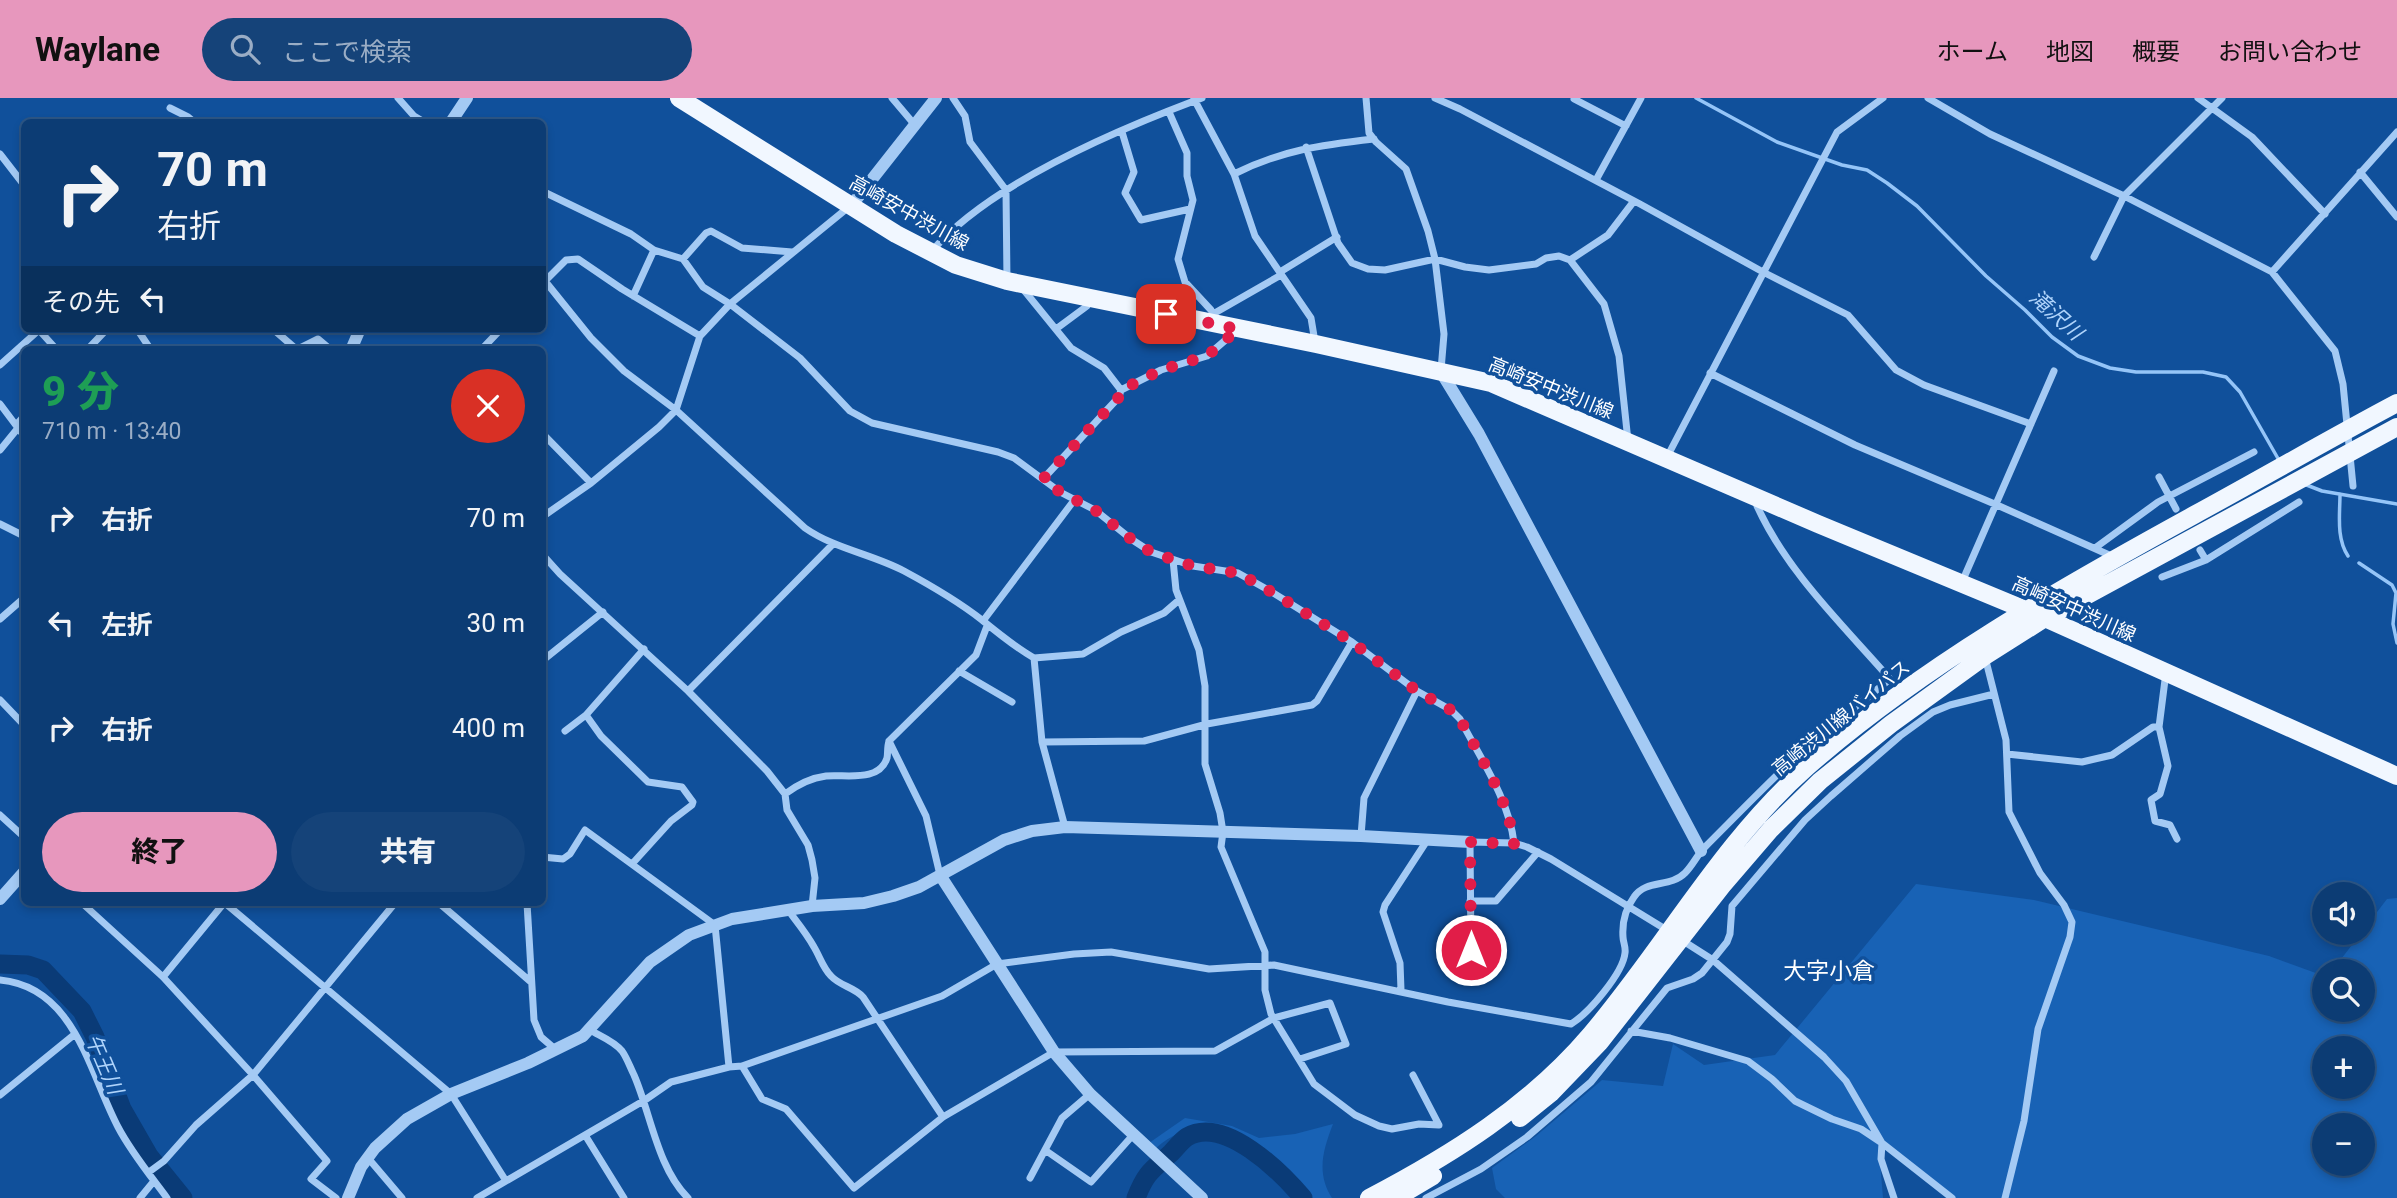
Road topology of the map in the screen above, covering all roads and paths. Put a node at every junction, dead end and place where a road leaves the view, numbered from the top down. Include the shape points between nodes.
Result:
1 (398, 98) edge
2 (467, 98) edge
3 (892, 98) edge
4 (936, 98) edge
5 (953, 98) edge
6 (1366, 98) edge
7 (1435, 98) edge
8 (1642, 98) edge
9 (1883, 98) edge
10 (1928, 98) edge
11 (2198, 98) edge
12 (2222, 98) edge
13 (1196, 99) edge
14 (1574, 99) edge
15 (687, 100) edge
16 (170, 108) dead end
17 (2212, 108) junction
18 (1168, 112) junction
19 (190, 119) edge
20 (419, 119) edge
21 (453, 119) edge
22 (914, 124) junction
23 (1626, 126) junction
24 (1122, 132) junction
25 (2397, 132) edge
26 (1374, 139) junction
27 (1306, 147) junction
28 (0, 154) edge
29 (2360, 172) junction
30 (1234, 174) junction
31 (1596, 180) junction
32 (21, 181) edge
33 (1006, 190) junction
34 (546, 193) edge
35 (2124, 196) junction
36 (1634, 201) junction
37 (851, 206) junction
38 (1190, 209) junction
39 (2325, 214) junction
40 (2397, 217) edge
41 (1337, 237) junction
42 (654, 250) junction
43 (792, 252) junction
44 (930, 253) junction
45 (2094, 257) dead end
46 (1435, 259) junction
47 (682, 260) junction
48 (1570, 260) junction
49 (1763, 272) junction
50 (2272, 272) junction
51 (1280, 273) junction
52 (546, 281) edge
53 (1013, 282) junction
54 (546, 285) edge
55 (633, 296) junction
56 (1090, 298) junction
57 (730, 304) junction
58 (1215, 319) junction
59 (1056, 329) junction
60 (1238, 329) junction
61 (36, 333) edge
62 (103, 333) edge
63 (278, 333) edge
64 (496, 333) edge
65 (700, 336) junction
66 (1315, 344) junction
67 (21, 346) edge
68 (21, 346) edge
69 (91, 346) edge
70 (293, 346) edge
71 (303, 346) edge
72 (326, 346) edge
73 (485, 346) edge
74 (0, 365) edge
75 (2054, 371) dead end
76 (1441, 372) junction
77 (1710, 373) junction
78 (1121, 390) junction
79 (2397, 402) edge
80 (0, 404) edge
81 (676, 410) junction
82 (21, 420) edge
83 (2031, 424) junction
84 (17, 426) junction
85 (2397, 427) edge
86 (2347, 430) junction
87 (21, 432) edge
88 (546, 437) edge
89 (1628, 441) junction
90 (0, 450) edge
91 (2253, 452) dead end
92 (2349, 453) junction
93 (1666, 459) junction
94 (2159, 477) dead end
95 (1043, 479) junction
96 (591, 483) junction
97 (2353, 486) dead end
98 (2169, 497) junction
99 (1075, 499) junction
100 (1760, 499) junction
101 (2299, 502) dead end
102 (1997, 505) junction
103 (2176, 509) dead end
104 (546, 514) edge
105 (0, 524) edge
106 (21, 534) edge
107 (833, 544) junction
108 (2095, 548) junction
109 (2200, 550) dead end
110 (2116, 558) junction
111 (546, 559) edge
112 (1173, 560) junction
113 (2206, 560) junction
114 (2162, 577) dead end
115 (1961, 583) junction
116 (1179, 600) junction
117 (21, 601) edge
118 (2027, 610) junction
119 (603, 612) junction
120 (2045, 618) junction
121 (0, 620) edge
122 (985, 623) junction
123 (1352, 642) junction
124 (644, 649) junction
125 (1984, 656) junction
126 (546, 658) edge
127 (1034, 658) junction
128 (959, 671) junction
129 (2166, 672) junction
130 (688, 691) junction
131 (1417, 691) junction
132 (1994, 694) junction
133 (0, 700) edge
134 (1012, 702) dead end
135 (586, 715) junction
136 (21, 722) edge
137 (1207, 724) junction
138 (2159, 727) junction
139 (565, 731) dead end
140 (889, 741) junction
141 (1042, 742) junction
142 (2007, 754) junction
143 (2397, 776) edge
144 (785, 794) junction
145 (0, 815) edge
146 (1065, 827) junction
147 (1223, 832) junction
148 (21, 834) edge
149 (1361, 836) junction
150 (1428, 839) junction
151 (2177, 839) dead end
152 (1470, 842) junction
153 (1514, 844) junction
154 (1701, 851) junction
155 (1538, 852) junction
156 (546, 857) edge
157 (632, 864) junction
158 (940, 875) junction
159 (21, 877) edge
160 (0, 899) edge
161 (1470, 901) junction
162 (85, 906) edge
163 (222, 906) edge
164 (229, 906) edge
165 (393, 906) edge
166 (442, 906) edge
167 (527, 906) edge
168 (812, 906) junction
169 (1628, 906) junction
170 (788, 910) junction
171 (715, 925) junction
172 (1674, 935) junction
173 (1471, 950) dead end
174 (1713, 960) junction
175 (997, 964) junction
176 (1266, 965) junction
177 (163, 976) junction
178 (0, 980) edge
179 (531, 982) junction
180 (326, 987) junction
181 (1401, 990) junction
182 (1274, 1018) junction
183 (878, 1019) junction
184 (590, 1030) junction
185 (1632, 1031) junction
186 (75, 1034) junction
187 (555, 1049) junction
188 (1054, 1052) junction
189 (1300, 1059) junction
190 (741, 1066) junction
191 (729, 1067) junction
192 (253, 1075) junction
193 (1413, 1075) dead end
194 (451, 1094) junction
195 (1090, 1094) junction
196 (0, 1095) edge
197 (645, 1100) junction
198 (943, 1116) junction
199 (585, 1135) junction
200 (1133, 1135) junction
201 (1882, 1143) junction
202 (1045, 1150) junction
203 (368, 1158) junction
204 (150, 1172) junction
205 (1030, 1178) dead end
206 (154, 1181) junction
207 (506, 1181) junction
208 (140, 1198) edge
209 (167, 1198) edge
210 (336, 1198) edge
211 (348, 1198) edge
212 (402, 1198) edge
213 (477, 1198) edge
214 (624, 1198) edge
215 (688, 1198) edge
216 (1202, 1198) edge
217 (1369, 1198) edge
218 (1396, 1198) edge
219 (1426, 1198) edge
220 (1894, 1198) edge
221 (1952, 1198) edge
222 (2005, 1198) edge

1 - 20 street
2 - 21 street
3 - 22 street
4 - 22 street
5 - 33 street via 965,116 970,142
6 - 26 street via 1369,133
7 - 31 street
8 - 23 street
9 - 49 street via 1837,132
10 - 35 street via 1990,134
11 - 17 street
12 - 17 street
13 - 18 street
13 - 30 street
14 - 23 street
15 - 37 main road, 高崎安中渋川線
16 - 19 street
17 - 35 street
17 - 39 street via 2252,137
18 - 24 street
18 - 38 street via 1187,153
22 - 37 street
23 - 31 street
24 - 33 street
24 - 38 street via 1134,172 1125,193 1141,220
25 - 29 street
26 - 27 street
26 - 46 street via 1406,169
27 - 30 street
27 - 41 street
28 - 32 street
29 - 39 street
29 - 40 street
30 - 51 street via 1255,236
31 - 36 street
33 - 44 street via 947,233
33 - 53 street
34 - 42 street
35 - 45 street
35 - 50 street
36 - 48 street via 1608,234
36 - 49 street
37 - 43 street
37 - 44 main road, 高崎安中渋川線
38 - 58 street via 1178,260 1185,282
39 - 50 street
41 - 46 street via 1352,263 1368,269
41 - 51 street
42 - 47 street
42 - 55 street
43 - 47 street via 742,248 711,231
43 - 57 street
44 - 53 main road, 高崎安中渋川線
46 - 48 street via 1489,270 1559,256
46 - 76 street via 1444,334
47 - 57 street via 703,287
48 - 89 street via 1604,304 1619,356
49 - 77 street
49 - 83 street via 1848,315 1896,370 1924,385
50 - 86 street via 2335,351
51 - 58 street
51 - 66 street via 1311,318
52 - 55 street via 566,260 578,259
53 - 56 main road, 高崎安中渋川線
53 - 59 street
54 - 81 street via 624,371
55 - 65 street
56 - 58 main road, 高崎安中渋川線
56 - 59 street via 1087,306
57 - 65 street
57 - 95 street via 800,358 850,411 872,423 998,452
58 - 60 main road, 高崎安中渋川線
59 - 78 street via 1071,348 1104,368
60 - 66 main road, 高崎安中渋川線
60 - 78 street via 1207,356 1161,370
61 - 68 street
62 - 69 street
63 - 70 street
64 - 73 street
65 - 81 street
66 - 76 main road, 高崎安中渋川線
67 - 74 street
71 - 72 street via 318,339
75 - 83 street
76 - 89 main road, 高崎安中渋川線 via 1491,383
76 - 154 street via 1491,455
77 - 93 street
77 - 102 street via 1855,445
78 - 95 street
79 - 86 main road, 高崎渋川線バイパス
80 - 84 street
81 - 96 street
81 - 107 street via 805,528
82 - 84 street
83 - 102 street
84 - 87 street
84 - 90 street
85 - 92 main road, 高崎渋川線バイパス
86 - 92 street
86 - 110 main road, 高崎渋川線バイパス
88 - 96 street
89 - 93 main road, 高崎安中渋川線
91 - 98 street
92 - 97 street
92 - 120 main road, 高崎渋川線バイパス
93 - 100 main road, 高崎安中渋川線
94 - 98 street
95 - 99 street
96 - 104 street
98 - 103 street
98 - 108 street
99 - 112 street via 1151,552
99 - 122 street
100 - 115 main road, 高崎安中渋川線
100 - 154 street via 1758,506 1768,529 1805,582 1890,679 1800,753
101 - 113 street
102 - 108 street
102 - 115 street
105 - 106 street
107 - 122 street via 901,570
107 - 130 street
108 - 110 street
109 - 113 street
110 - 118 main road, 高崎渋川線バイパス
111 - 119 street
112 - 116 street
112 - 123 street via 1238,573
113 - 114 street
115 - 118 main road, 高崎安中渋川線
116 - 127 street via 1164,613 1083,654
116 - 137 street via 1199,649
117 - 121 street
118 - 120 main road, 高崎安中渋川線
118 - 172 main road, 高崎渋川線バイパス via 1979,638 1808,767 1758,817
119 - 124 street
119 - 126 street
120 - 125 main road, 高崎渋川線バイパス
120 - 129 main road, 高崎安中渋川線
122 - 127 street
122 - 128 street via 976,655
123 - 131 street
123 - 137 street via 1312,705
124 - 130 street
124 - 135 street
125 - 132 street
125 - 172 main road, 高崎渋川線バイパス via 1891,724 1792,806
127 - 141 street
128 - 134 street
128 - 140 street
129 - 138 street
129 - 143 main road, 高崎安中渋川線
130 - 144 street
131 - 149 street via 1364,799
131 - 153 street via 1460,719 1499,795
132 - 142 street
132 - 174 street via 1950,705 1916,723 1805,820 1732,906 1730,934
133 - 136 street
135 - 139 street
135 - 157 street via 648,782 682,787 693,802
137 - 141 street via 1144,741
137 - 147 street via 1205,764
138 - 142 street via 2112,755 2082,762
138 - 151 street via 2168,766 2160,794 2151,800 2155,821 2170,825
140 - 144 street via 887,759 874,772 824,776 800,783
140 - 158 street via 926,816
141 - 146 street
142 - 222 street via 2007,798 2014,825 2072,922 2038,1029 2024,1121
144 - 168 street via 787,810 812,860
145 - 148 street
146 - 147 street
146 - 158 street via 1017,835
147 - 149 street
147 - 176 street via 1222,847 1265,952
149 - 150 street
150 - 152 street
150 - 181 street via 1383,912 1399,963
152 - 153 street
152 - 161 street
153 - 155 street
154 - 169 street via 1676,880 1643,888
155 - 161 street via 1496,901
155 - 169 street
156 - 157 street via 563,859 585,830
157 - 171 street
158 - 168 street via 919,887 864,903
158 - 175 street
159 - 160 street
161 - 173 street
162 - 177 street
163 - 177 street
164 - 180 street
165 - 180 street
166 - 179 street
167 - 179 street
168 - 170 street
169 - 172 street
169 - 181 street via 1625,955 1592,1006 1572,1024
170 - 171 street
170 - 183 street via 832,978 857,991
171 - 184 street via 689,935 650,962
171 - 191 street
172 - 174 street
172 - 217 main road, 高崎渋川線バイパス via 1543,1083 1466,1143
172 - 218 main road, 高崎渋川線バイパス via 1607,1034 1550,1093 1493,1139
174 - 185 street via 1693,979 1667,988
174 - 201 street via 1824,1057 1846,1081
175 - 176 street via 1111,952 1209,969
175 - 183 street via 942,996
175 - 188 street
176 - 181 street
176 - 182 street via 1265,990
177 - 192 street
178 - 186 street via 44,995
179 - 187 street via 537,1029
180 - 192 street
180 - 194 street
182 - 188 street via 1215,1051
182 - 189 street
182 - 189 street via 1330,1003 1346,1044
183 - 190 street
183 - 198 street
184 - 187 street
184 - 197 street via 622,1051
185 - 201 street via 1748,1061 1795,1101
185 - 219 street via 1591,1082 1527,1137 1481,1169
186 - 196 street
186 - 204 street via 120,1131
187 - 194 street
188 - 195 street
188 - 198 street
189 - 193 street via 1322,1092 1368,1122 1392,1129 1439,1125
190 - 191 street
190 - 198 street via 762,1099 786,1108 854,1188
191 - 197 street via 671,1083
192 - 204 street
192 - 210 street via 327,1161 311,1179
194 - 203 street via 407,1119
194 - 207 street
195 - 200 street
195 - 202 street via 1062,1118
197 - 199 street
197 - 215 street via 663,1157
199 - 207 street
199 - 214 street
200 - 202 street via 1091,1182
200 - 216 street
201 - 220 street via 1881,1159
201 - 221 street
202 - 205 street
203 - 211 street
203 - 212 street
204 - 206 street
206 - 208 street
206 - 209 street
207 - 213 street

